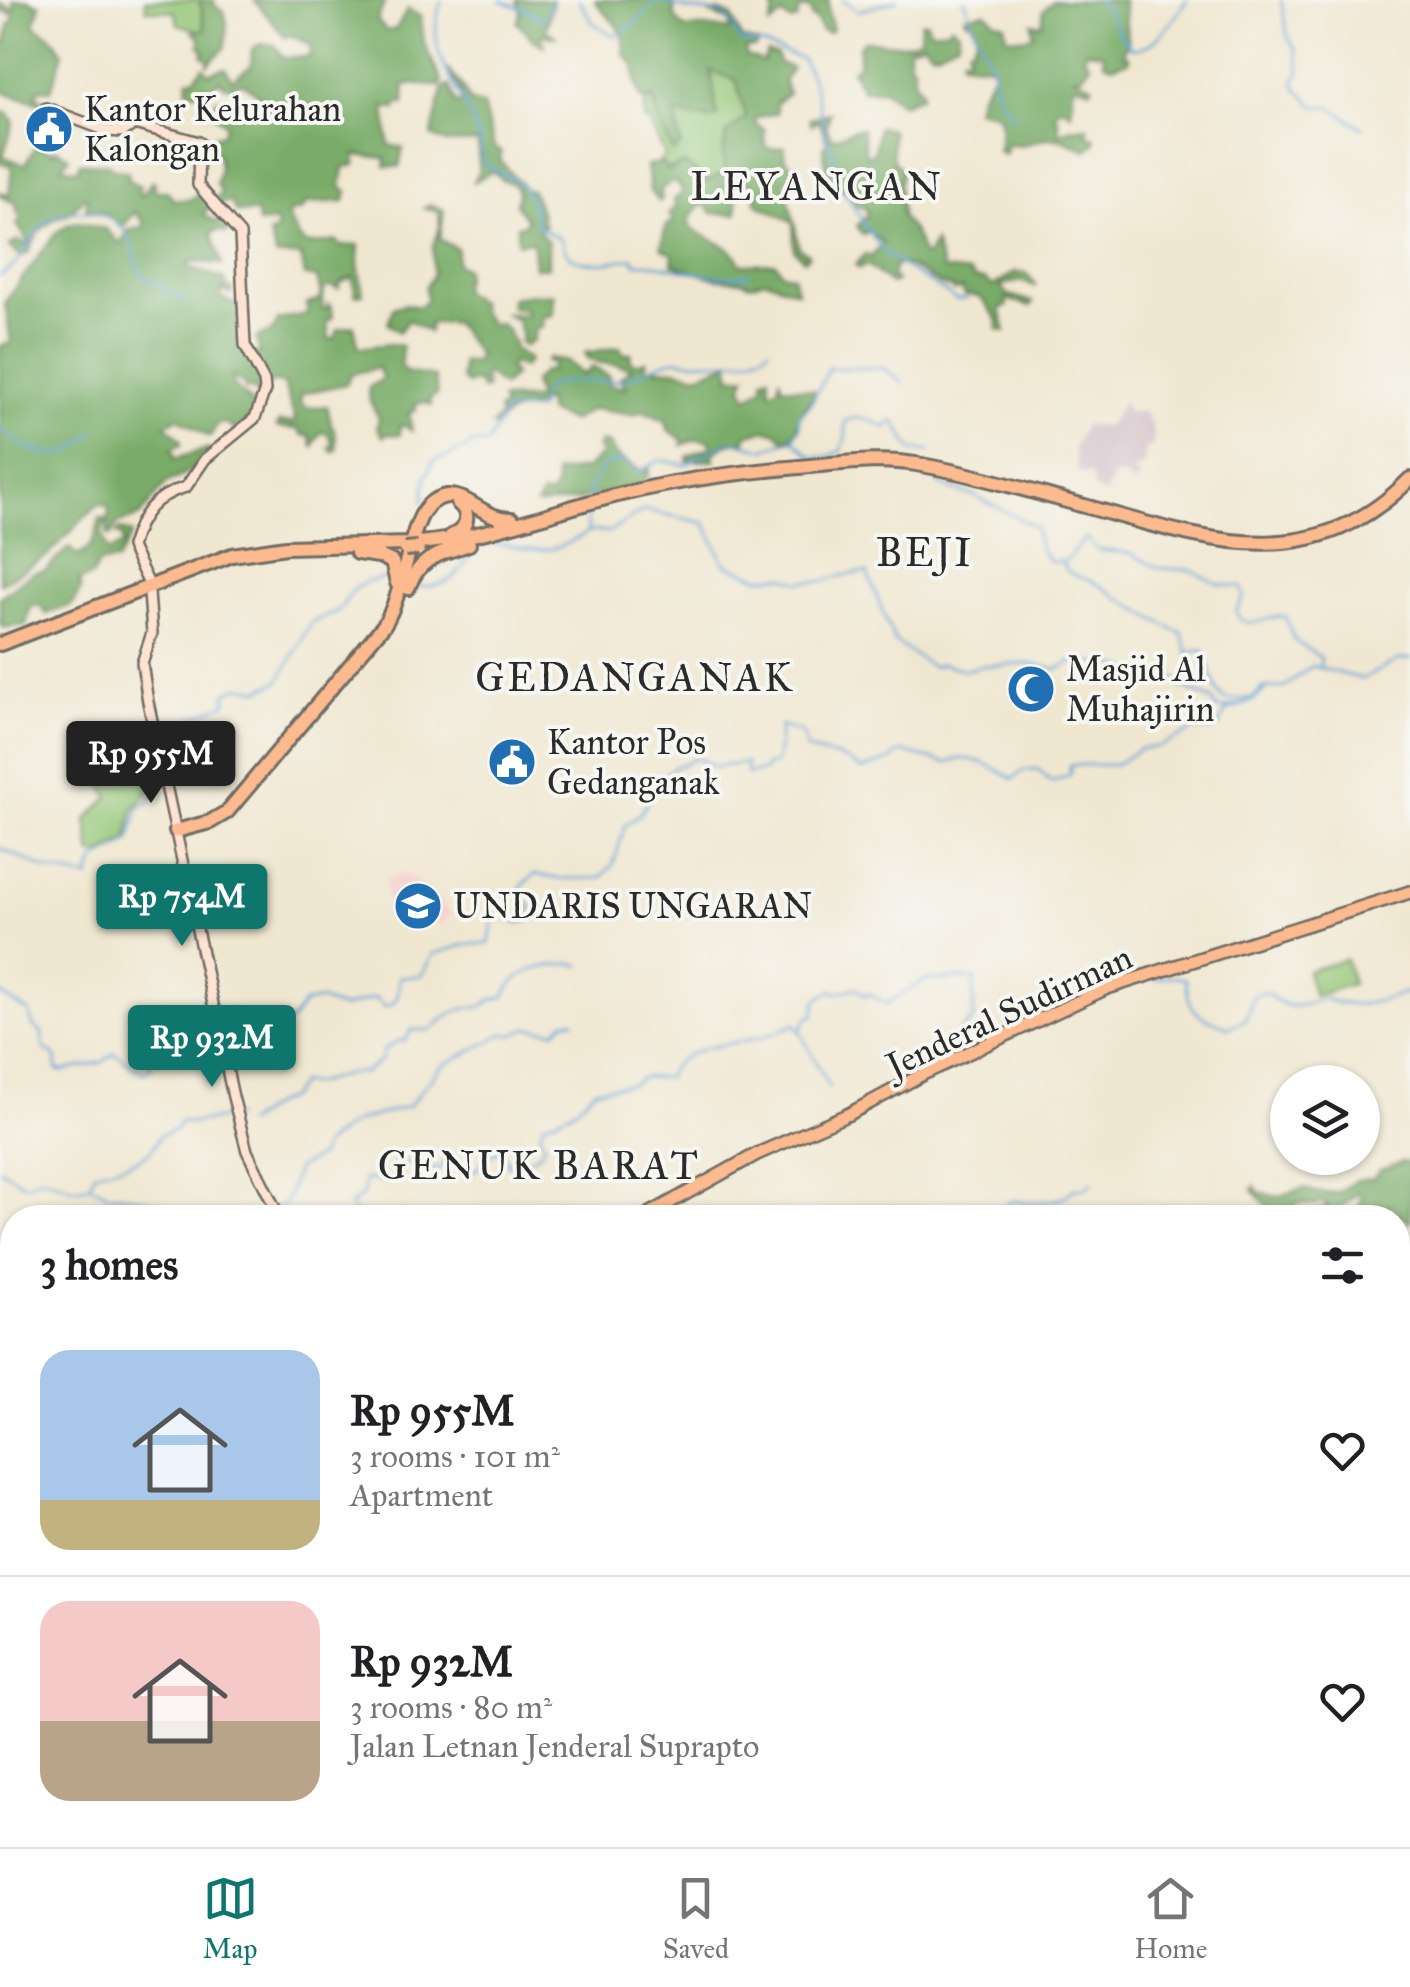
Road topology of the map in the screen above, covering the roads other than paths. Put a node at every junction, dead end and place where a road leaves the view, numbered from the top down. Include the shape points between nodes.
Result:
1 (46, 108) dead end
2 (1410, 482) edge
3 (598, 500) junction
4 (499, 532) junction
5 (414, 546) junction
6 (329, 550) junction
7 (390, 623) junction
8 (42, 627) junction
9 (18, 632) dead end
10 (368, 644) junction
11 (0, 646) edge
12 (180, 831) junction
13 (1410, 893) edge
14 (967, 1054) junction
15 (829, 1124) junction
16 (273, 1205) edge
17 (668, 1205) edge

1 - 12 main road via 99,130 121,132 132,124 198,142 198,185 240,234 246,345 264,382 263,398 254,418 205,459 190,485 156,500 131,543 149,587 152,633 142,668
2 - 3 highway via 1344,525 1270,544 1212,540 900,462 697,476
2 - 4 highway via 1346,529 1270,548 1209,544 889,465 677,484
3 - 5 highway
3 - 10 highway via 503,520 457,498 435,500 420,518 396,605
4 - 5 highway
4 - 7 highway via 427,558
5 - 6 highway
5 - 7 highway via 460,532 464,507 443,500 429,508 403,593
5 - 8 highway via 232,555
6 - 10 highway via 379,556 396,570 390,608
6 - 11 highway via 232,559
7 - 12 highway via 234,808 218,821
8 - 9 highway
8 - 11 highway
10 - 12 highway via 227,812
12 - 16 main road via 238,1116
13 - 14 highway, Jenderal Sudirman via 1144,978
14 - 15 highway, Jenderal Sudirman
14 - 15 highway, Jenderal Sudirman
15 - 17 highway, Jenderal Sudirman

